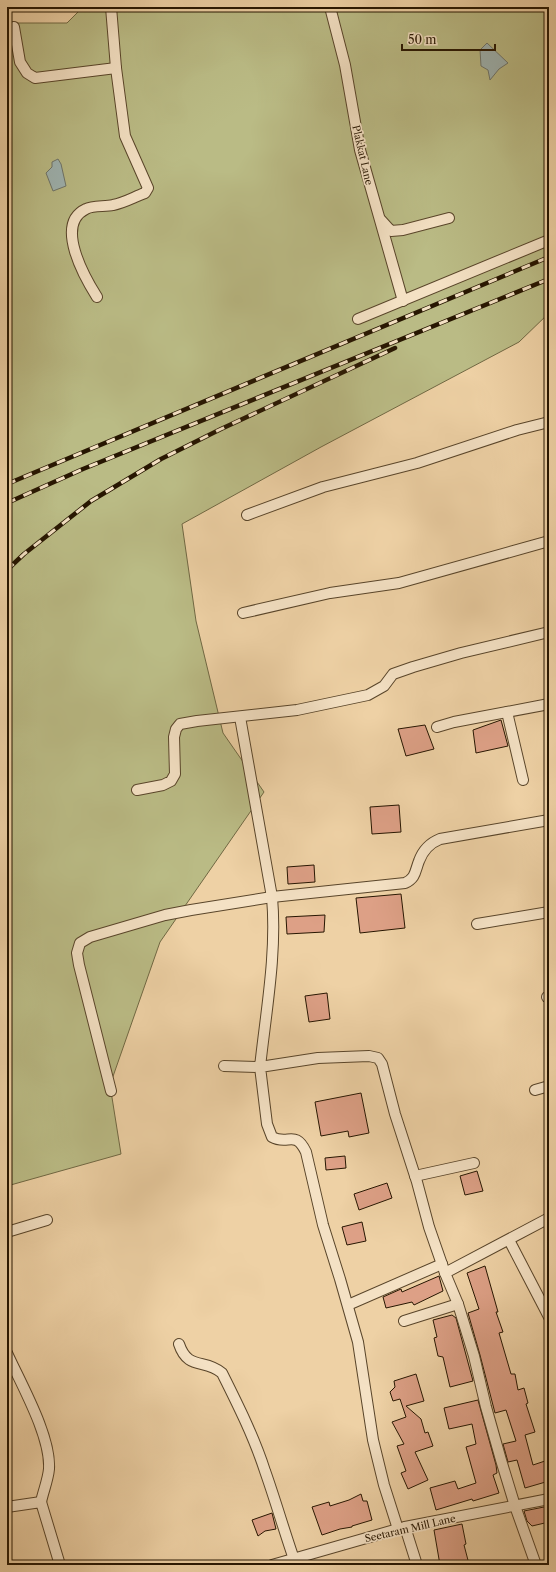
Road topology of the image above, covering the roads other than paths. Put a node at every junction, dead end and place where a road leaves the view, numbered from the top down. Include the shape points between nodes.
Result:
1 (111, 7) edge
2 (330, 7) edge
3 (14, 27) dead end
4 (116, 68) junction
5 (379, 218) junction
6 (449, 218) dead end
7 (549, 240) edge
8 (96, 298) dead end
9 (403, 301) junction
10 (358, 319) dead end
11 (549, 422) edge
12 (247, 515) dead end
13 (549, 541) edge
14 (243, 613) dead end
15 (549, 632) edge
16 (549, 704) edge
17 (507, 712) junction
18 (240, 717) junction
19 (437, 727) dead end
20 (523, 780) dead end
21 (137, 790) dead end
22 (549, 820) edge
23 (272, 897) junction
24 (549, 912) edge
25 (477, 924) dead end
26 (224, 1066) dead end
27 (260, 1067) junction
28 (549, 1086) edge
29 (535, 1090) dead end
30 (111, 1092) dead end
31 (474, 1163) dead end
32 (416, 1176) junction
33 (549, 1218) edge
34 (47, 1220) dead end
35 (7, 1232) edge
36 (509, 1240) junction
37 (443, 1269) junction
38 (458, 1304) junction
39 (348, 1305) junction
40 (549, 1317) edge
41 (404, 1321) dead end
42 (179, 1344) dead end
43 (7, 1354) edge
44 (549, 1499) edge
45 (41, 1502) junction
46 (8, 1504) edge
47 (515, 1506) junction
48 (402, 1528) junction
49 (294, 1562) edge
50 (60, 1565) edge
51 (272, 1565) edge
52 (417, 1565) edge
53 (536, 1565) edge

1 - 4 street
2 - 5 street, Plakkat Lane via 345,65 360,150
3 - 4 street via 20,62 27,73 35,78
4 - 8 street via 125,136 148,188 145,193 113,205 86,209 77,216 71,232 75,254
5 - 6 street via 391,231
5 - 9 street, Plakkat Lane
7 - 9 street
9 - 10 street
11 - 12 street via 516,430 417,463 323,487
13 - 14 street via 399,583 330,593
15 - 18 street via 460,652 413,666 393,674 384,686 368,695 297,710
16 - 17 street
17 - 19 street
17 - 20 street
18 - 21 street via 180,724 174,738 175,774 171,781
18 - 23 street
22 - 23 street via 440,839 431,843 419,860 416,873 405,883
23 - 27 street via 272,955
23 - 30 street via 165,915 90,937 80,943 77,953 78,965
24 - 25 street
26 - 27 street
27 - 32 street via 318,1058 378,1058
27 - 39 street via 272,1137 278,1140 296,1139 302,1143 306,1152 323,1225
28 - 29 street
31 - 32 street
32 - 37 street
33 - 36 street
34 - 35 street
36 - 37 street
36 - 40 street
37 - 38 street
37 - 39 street
38 - 41 street
38 - 47 street
39 - 48 street via 358,1342 373,1440 384,1485
42 - 49 street via 182,1354 187,1359 222,1373 243,1414 265,1471
43 - 45 street via 41,1429 47,1450 49,1470
44 - 47 street, Seetaram Mill Lane
45 - 46 street
45 - 50 street
47 - 48 street, Seetaram Mill Lane
47 - 53 street
48 - 49 street, Seetaram Mill Lane
48 - 52 street
49 - 51 street, Seetaram Mill Lane

